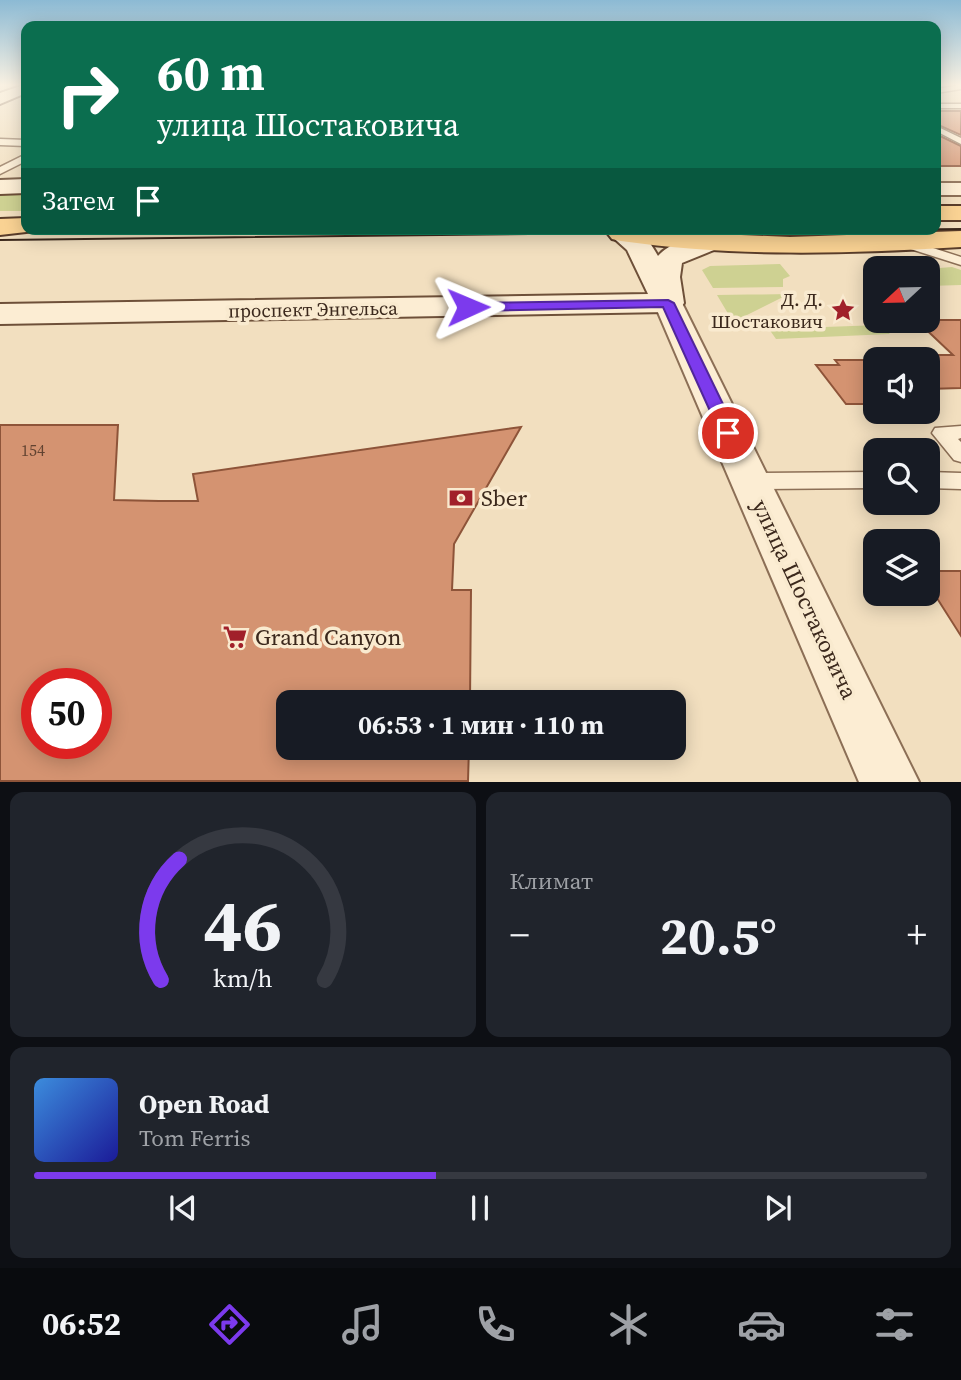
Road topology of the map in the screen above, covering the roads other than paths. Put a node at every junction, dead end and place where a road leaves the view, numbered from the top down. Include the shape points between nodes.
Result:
1 (941, 131) edge
2 (961, 141) edge
3 (0, 142) edge
4 (21, 143) edge
5 (21, 160) edge
6 (0, 171) edge
7 (0, 187) edge
8 (21, 187) edge
9 (941, 189) edge
10 (961, 189) edge
11 (941, 213) edge
12 (961, 213) edge
13 (21, 218) edge
14 (0, 219) edge
15 (21, 226) edge
16 (0, 227) edge
17 (624, 235) edge
18 (645, 235) edge
19 (961, 239) edge
20 (905, 243) junction
21 (704, 244) junction
22 (961, 261) edge
23 (668, 303) junction
24 (0, 314) edge
25 (961, 432) edge
26 (961, 455) edge
27 (863, 480) edge
28 (940, 480) edge
29 (751, 481) junction
30 (961, 481) edge
31 (889, 782) edge

1 - 2 lane
3 - 4 lane
5 - 6 lane
7 - 8 main road
9 - 10 street
11 - 12 main road
13 - 14 main road
15 - 16 main road
17 - 23 main road, улица Шостаковича via 639,246
18 - 21 main road
19 - 20 main road
20 - 21 main road
20 - 22 lane
21 - 23 main road, улица Шостаковича via 668,259 664,270
23 - 24 main road, проспект Энгельса
23 - 29 street, улица Шостаковича
25 - 26 lane via 942,433
27 - 29 lane
28 - 30 lane
29 - 31 street, улица Шостаковича

